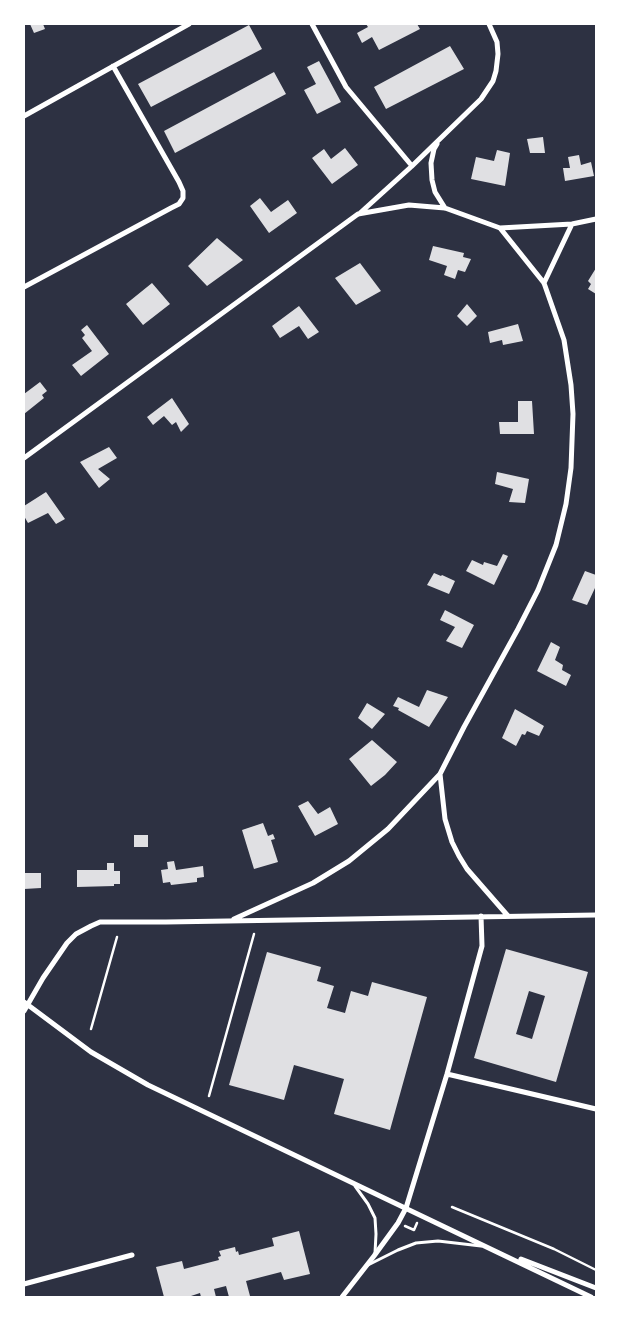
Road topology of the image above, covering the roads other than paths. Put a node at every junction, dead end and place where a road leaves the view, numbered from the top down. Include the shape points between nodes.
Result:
1 (189, 24) edge
2 (312, 24) edge
3 (489, 24) edge
4 (113, 66) junction
5 (24, 116) edge
6 (441, 138) junction
7 (412, 166) junction
8 (445, 208) junction
9 (358, 214) junction
10 (596, 219) edge
11 (572, 224) junction
12 (500, 228) junction
13 (544, 283) junction
14 (24, 286) edge
15 (24, 458) edge
16 (440, 774) junction
17 (596, 915) edge
18 (481, 916) junction
19 (508, 916) junction
20 (231, 920) junction
21 (26, 1004) edge
22 (24, 1011) edge
23 (447, 1074) junction
24 (596, 1109) edge
25 (353, 1183) junction
26 (406, 1208) junction
27 (487, 1246) junction
28 (132, 1255) dead end
29 (374, 1256) junction
30 (367, 1265) junction
31 (24, 1284) edge
32 (596, 1288) edge
33 (342, 1297) edge
34 (591, 1297) edge

1 - 4 street
2 - 7 street via 346,87
3 - 6 street via 498,54 493,81 482,99
4 - 5 street
4 - 14 street via 179,182 182,191 180,204
6 - 7 street
6 - 8 street via 431,162 432,180
7 - 9 street
8 - 9 street via 409,205
8 - 12 street
9 - 15 street
10 - 11 street
11 - 12 street
11 - 13 street
12 - 13 street
13 - 16 street via 564,340 571,385 573,446 566,504 556,544 538,590
16 - 19 street via 445,820 458,856
16 - 20 street via 388,829 349,861 313,883
17 - 19 street
18 - 19 street
18 - 20 street
18 - 23 street via 482,946
20 - 21 street via 100,922 76,934 67,943
21 - 22 street
21 - 25 street via 91,1052 148,1085
23 - 24 street
23 - 26 street
25 - 26 street
25 - 29 lane via 375,1218
26 - 27 street
26 - 29 street
27 - 30 lane via 438,1241 416,1243
27 - 32 street
27 - 34 street
28 - 31 street
29 - 30 street
30 - 33 street

